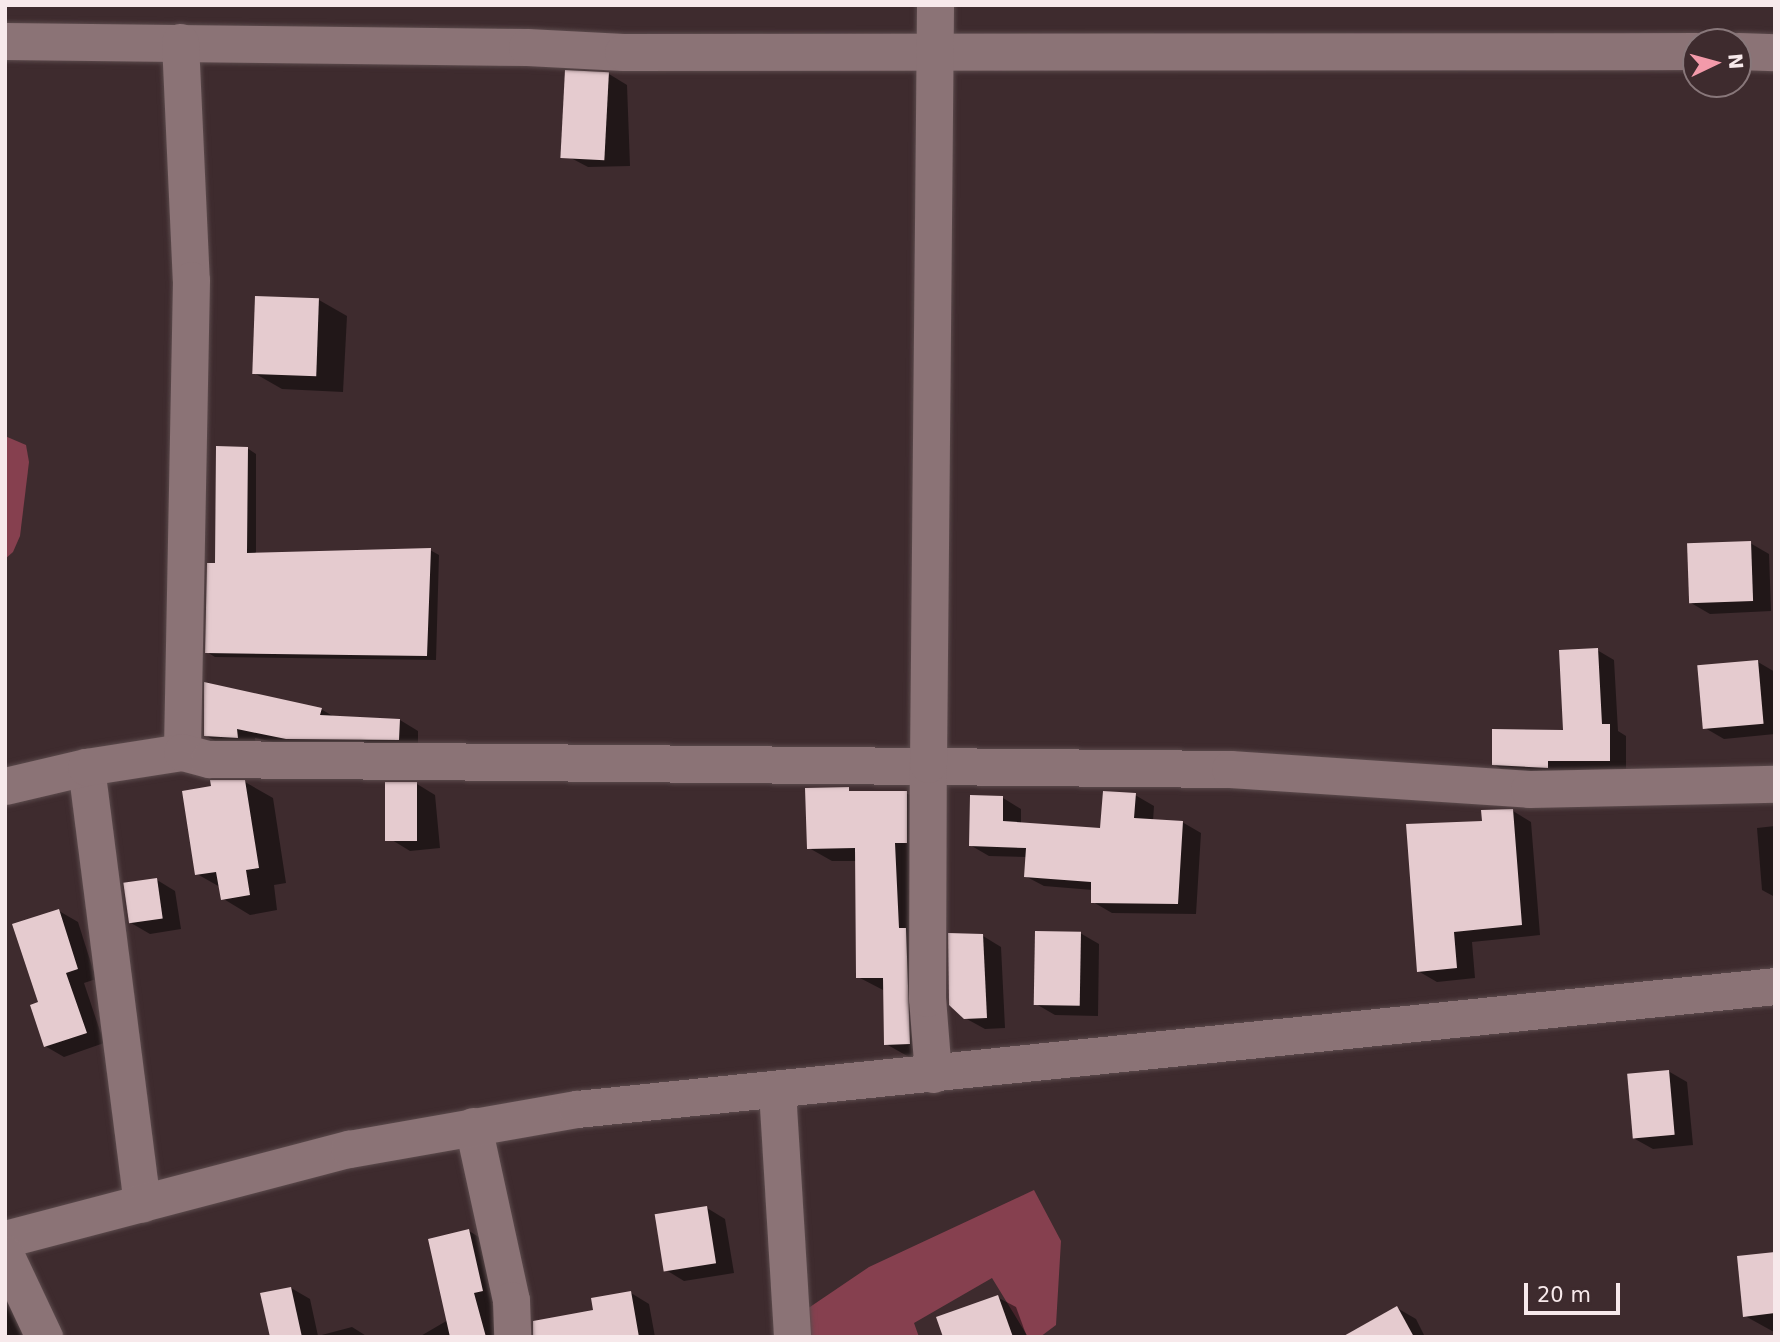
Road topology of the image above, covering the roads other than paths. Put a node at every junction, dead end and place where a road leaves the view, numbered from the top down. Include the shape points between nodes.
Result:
1 (935, 5) edge
2 (5, 41) edge
3 (180, 42) junction
4 (934, 50) junction
5 (1682, 51) edge
6 (1752, 51) edge
7 (1775, 52) edge
8 (182, 752) junction
9 (928, 764) junction
10 (86, 767) junction
11 (1775, 784) edge
12 (5, 786) edge
13 (1775, 986) edge
14 (933, 1074) junction
15 (777, 1090) junction
16 (473, 1126) junction
17 (142, 1203) junction
18 (5, 1239) edge
19 (5, 1254) edge
20 (44, 1337) edge
21 (512, 1337) edge
22 (792, 1337) edge

1 - 4 street
2 - 3 street
3 - 4 street via 623,52
3 - 8 street via 191,280
4 - 5 street
4 - 9 street
6 - 7 street
8 - 9 street via 209,759
8 - 10 street
9 - 11 street via 1230,769 1529,789
9 - 14 street via 927,998
10 - 12 street
10 - 17 street
13 - 14 street
14 - 15 street
15 - 16 street via 577,1109
15 - 22 street
16 - 17 street via 349,1149
16 - 21 street via 511,1300
17 - 18 street
19 - 20 street

